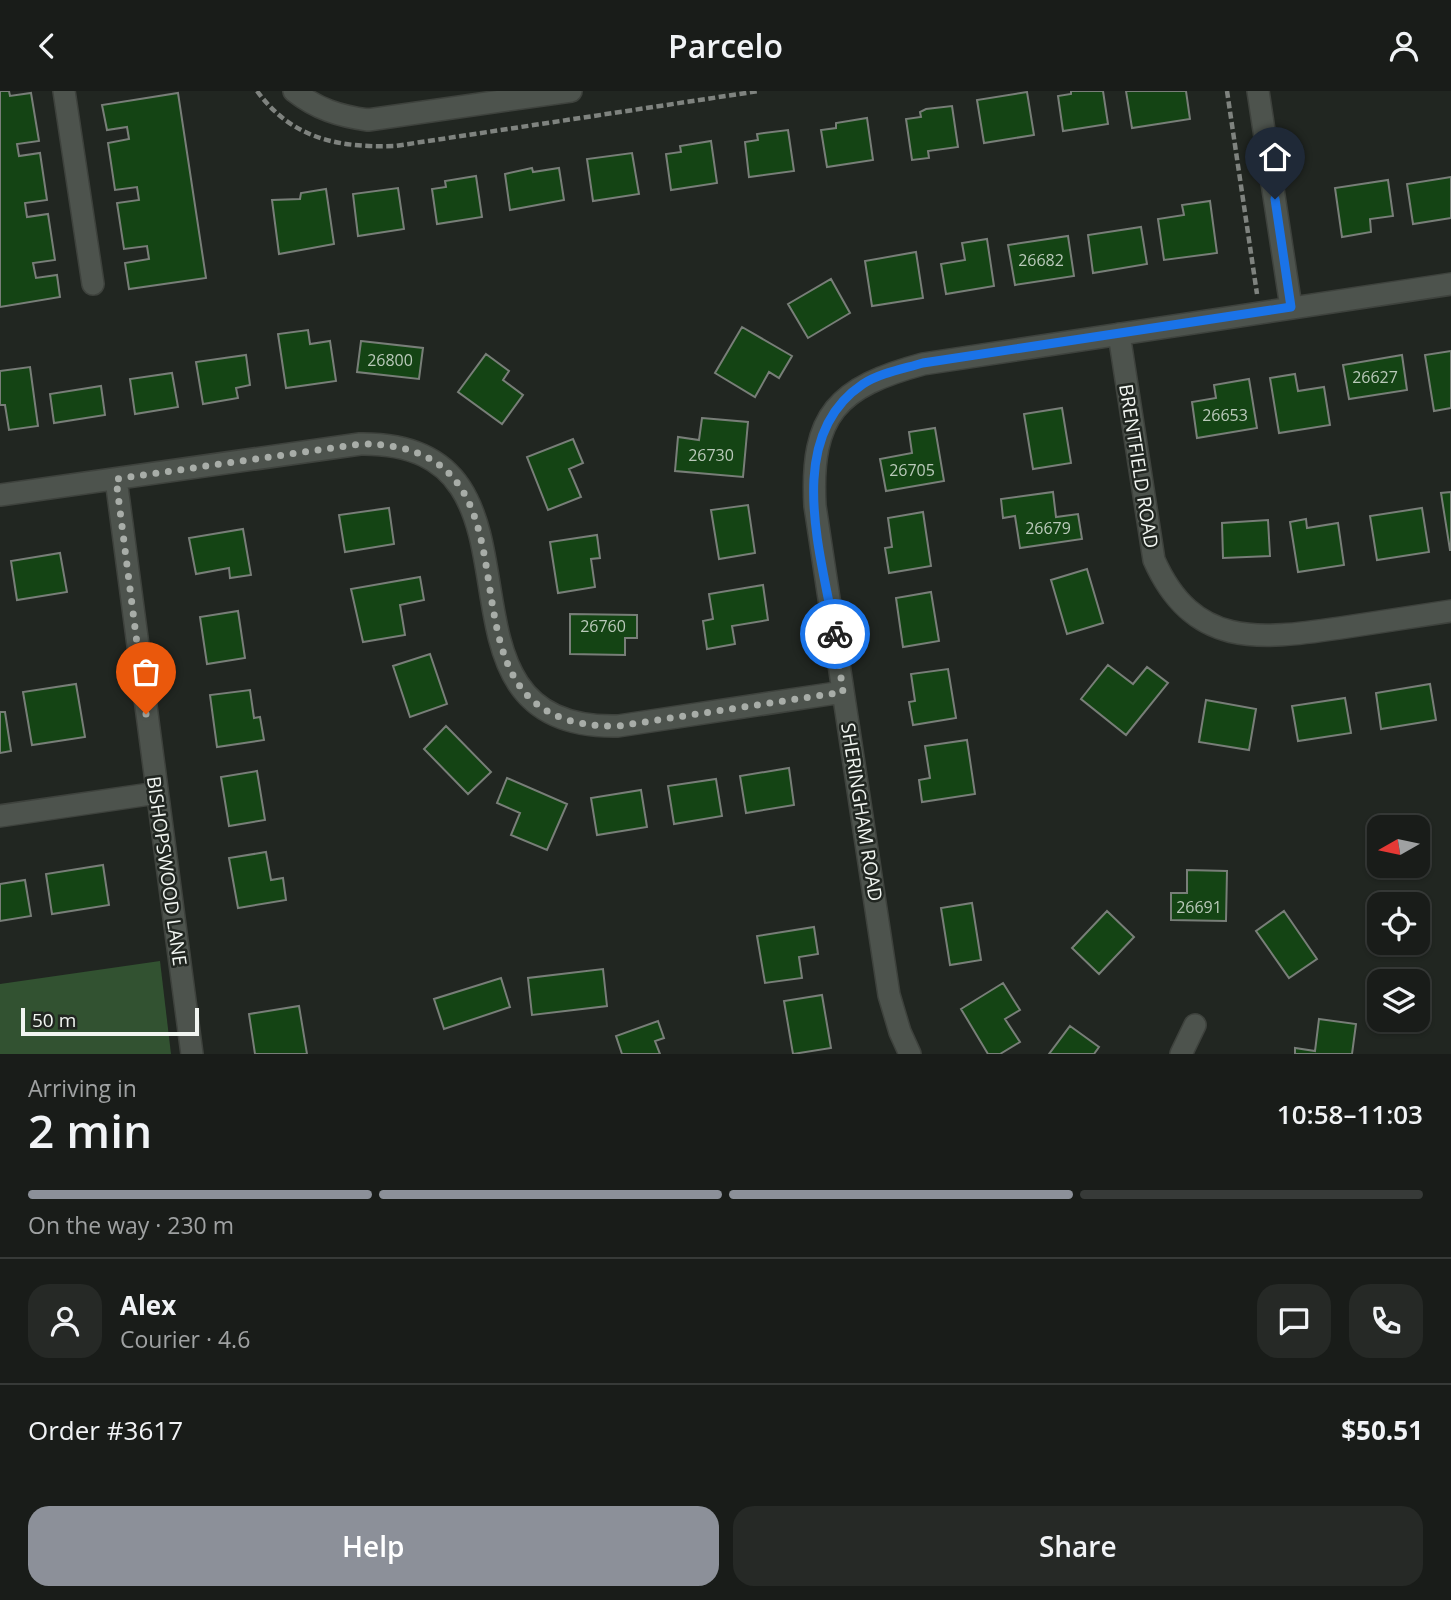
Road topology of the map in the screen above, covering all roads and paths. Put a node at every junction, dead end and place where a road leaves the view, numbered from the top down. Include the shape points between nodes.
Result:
1 (64, 91) edge
2 (294, 91) edge
3 (571, 91) edge
4 (1227, 91) edge
5 (1258, 91) edge
6 (93, 284) dead end
7 (1451, 284) edge
8 (1258, 298) dead end
9 (1291, 307) junction
10 (1119, 334) junction
11 (116, 479) junction
12 (0, 495) edge
13 (1451, 611) edge
14 (843, 692) junction
15 (157, 793) junction
16 (0, 816) edge
17 (1195, 1025) dead end
18 (192, 1054) edge
19 (910, 1054) edge
20 (1181, 1054) edge

1 - 6 street
2 - 3 street via 339,116 368,120
4 - 8 path
5 - 9 street
7 - 9 street, SHERINGHAM ROAD
9 - 10 street, SHERINGHAM ROAD
10 - 13 street, BRENTFIELD ROAD via 1154,560 1184,607 1216,627 1252,636 1283,636
10 - 14 street, SHERINGHAM ROAD via 923,363 864,383 837,407 820,437 813,472
11 - 12 street
11 - 14 street via 360,444 396,446 430,459 468,497 481,531 503,655 516,682 549,712 582,725 618,726
11 - 15 street, BISHOPSWOOD LANE
14 - 19 street, SHERINGHAM ROAD via 889,995
15 - 16 street
15 - 18 street, BISHOPSWOOD LANE
17 - 20 street

